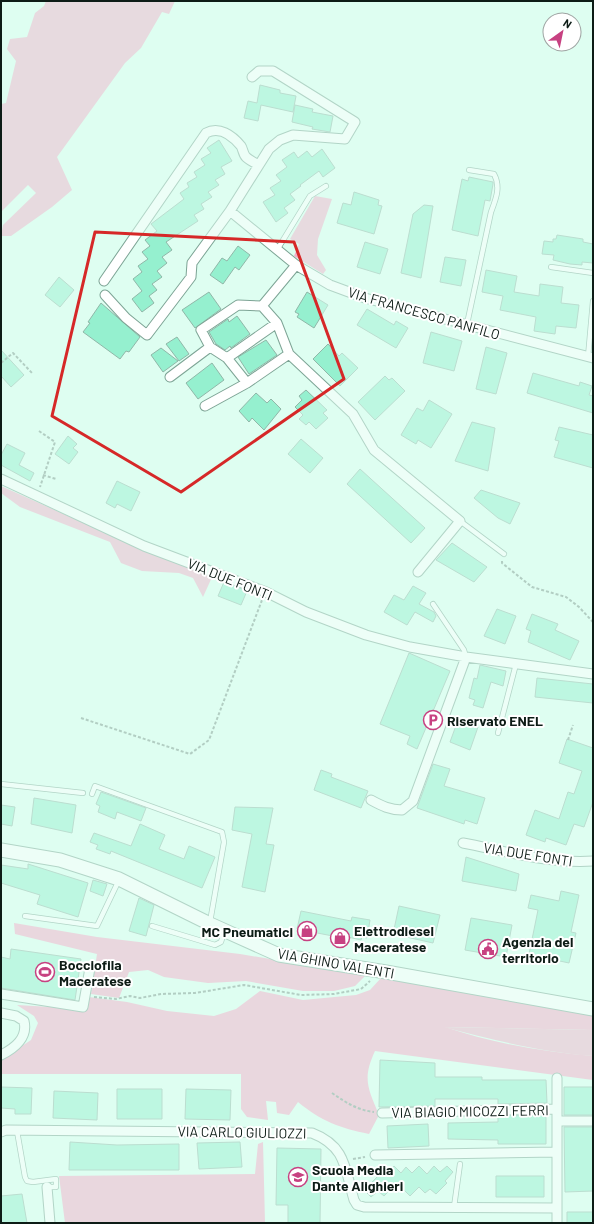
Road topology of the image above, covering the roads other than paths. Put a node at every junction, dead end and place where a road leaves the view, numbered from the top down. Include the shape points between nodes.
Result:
1 (252, 77) dead end
2 (259, 165) junction
3 (469, 170) dead end
4 (326, 186) dead end
5 (230, 211) junction
6 (278, 250) junction
7 (296, 265) junction
8 (551, 267) dead end
9 (593, 273) edge
10 (104, 281) dead end
11 (105, 295) dead end
12 (593, 301) edge
13 (262, 306) junction
14 (277, 323) junction
15 (467, 324) junction
16 (210, 347) junction
17 (290, 354) junction
18 (227, 358) junction
19 (590, 358) edge
20 (170, 377) dead end
21 (247, 383) junction
22 (205, 406) dead end
23 (1, 479) edge
24 (460, 521) junction
25 (504, 554) road end
26 (418, 572) dead end
27 (433, 604) dead end
28 (466, 657) junction
29 (516, 664) junction
30 (593, 674) edge
31 (498, 733) dead end
32 (1, 784) edge
33 (82, 793) dead end
34 (92, 794) dead end
35 (371, 800) dead end
36 (463, 843) dead end
37 (1, 850) edge
38 (593, 861) edge
39 (119, 879) junction
40 (25, 916) dead end
41 (210, 924) junction
42 (152, 926) dead end
43 (225, 931) junction
44 (90, 968) dead end
45 (1, 994) edge
46 (593, 1009) edge
47 (1, 1013) edge
48 (1, 1055) edge
49 (557, 1078) dead end
50 (557, 1109) junction
51 (382, 1113) road end
52 (557, 1121) junction
53 (593, 1121) edge
54 (3, 1130) edge
55 (17, 1130) junction
56 (557, 1152) junction
57 (375, 1156) dead end
58 (460, 1164) dead end
59 (47, 1187) joint
60 (454, 1206) junction
61 (557, 1208) junction
62 (50, 1223) edge
63 (557, 1223) edge

1 - 2 street via 259,71 273,71 355,122 346,139 293,135 280,140 269,149
2 - 5 street
2 - 10 street via 246,157 241,146 229,135 219,129 206,133
3 - 15 lane via 494,174 498,182 498,195 491,212
4 - 6 lane via 310,196
5 - 6 street, VIA FRANCESCO PANFILO
5 - 11 street via 192,263 191,277 147,335 126,318
6 - 7 street, VIA FRANCESCO PANFILO
7 - 13 street
7 - 15 street, VIA FRANCESCO PANFILO via 330,285 365,298
8 - 9 lane
12 - 19 lane
13 - 14 street
13 - 16 street via 238,305 201,330
14 - 17 street
14 - 18 street
15 - 19 street, VIA FRANCESCO PANFILO
16 - 18 street
16 - 20 street
17 - 21 street
17 - 24 street via 353,414 374,450
18 - 21 street
21 - 22 street
23 - 28 street, VIA DUE FONTI via 144,546 266,592 306,612 356,632 410,647
24 - 25 lane
24 - 26 street
27 - 28 lane via 464,650
28 - 29 street, VIA DUE FONTI
28 - 35 street via 413,801 402,810 386,808
29 - 30 street, VIA DUE FONTI
29 - 31 lane
32 - 33 lane
34 - 41 lane via 95,786 222,832 224,842
36 - 38 street, VIA DUE FONTI via 554,860
37 - 39 main road, VIA GHINO VALENTI via 60,860
39 - 40 lane via 96,926
39 - 41 main road, VIA GHINO VALENTI
41 - 43 main road, VIA GHINO VALENTI
42 - 43 lane via 215,945 220,942
43 - 46 main road, VIA GHINO VALENTI via 278,955
44 - 45 street via 83,1007
47 - 48 street via 16,1016 24,1021 26,1028 24,1037 17,1045
49 - 50 street
50 - 51 street, VIA BIAGIO MICOZZI FERRI
50 - 52 street
52 - 53 street
52 - 56 street
54 - 55 street, VIA CARLO GIULIOZZI
55 - 59 lane via 24,1177 27,1181 33,1182 56,1179 56,1187
55 - 60 street, VIA CARLO GIULIOZZI via 312,1133 326,1139 336,1148 357,1205
56 - 57 street
56 - 61 street
58 - 60 lane
59 - 62 street
60 - 61 street, VIA CARLO GIULIOZZI
61 - 63 street

